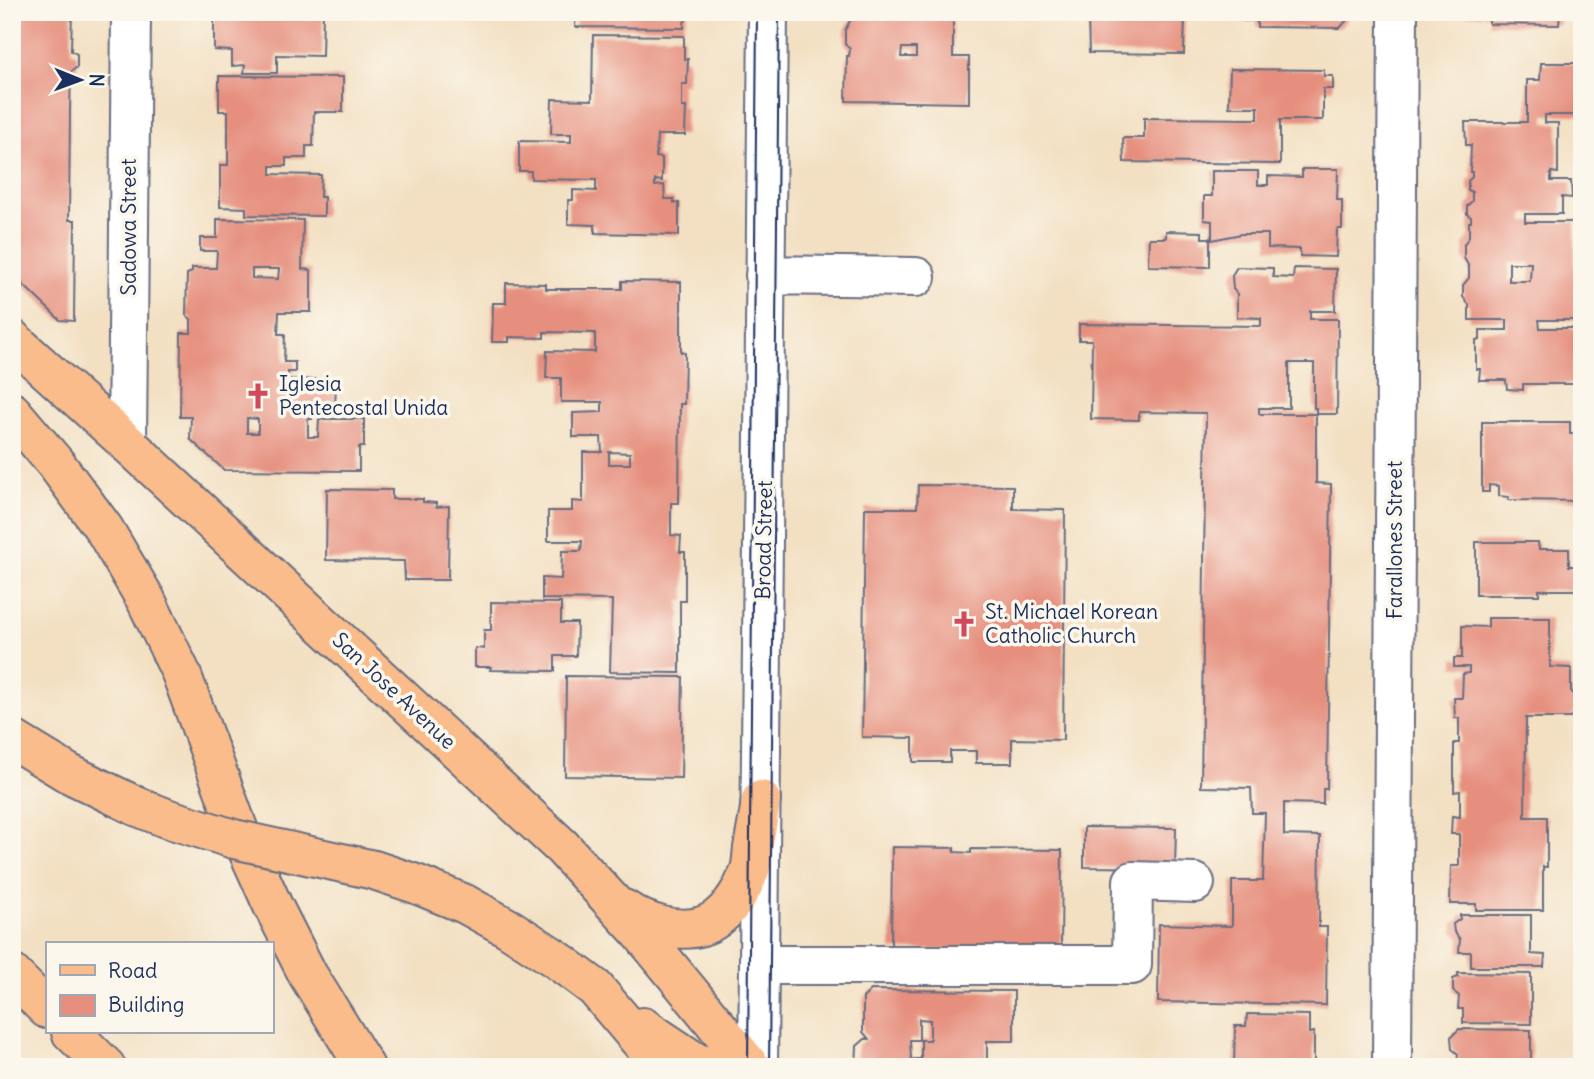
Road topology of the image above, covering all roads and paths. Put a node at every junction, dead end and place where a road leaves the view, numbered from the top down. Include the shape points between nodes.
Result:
1 (131, 12) edge
2 (768, 12) edge
3 (1398, 12) edge
4 (765, 275) junction
5 (916, 277) dead end
6 (12, 339) edge
7 (12, 412) edge
8 (127, 443) junction
9 (12, 739) edge
10 (761, 800) junction
11 (1195, 883) dead end
12 (605, 895) junction
13 (759, 965) junction
14 (12, 974) edge
15 (596, 988) junction
16 (46, 1008) edge
17 (73, 1034) edge
18 (106, 1067) edge
19 (365, 1067) edge
20 (662, 1067) edge
21 (715, 1067) edge
22 (751, 1067) edge
23 (758, 1067) edge
24 (1392, 1067) edge

1 - 8 street, Sadowa Street
2 - 4 street, Broad Street
3 - 24 street, Farallones Street
4 - 5 street
4 - 10 street, Broad Street
6 - 8 main road, San Jose Avenue
7 - 19 main road via 104,529 146,600 181,673 272,906
8 - 12 main road, San Jose Avenue via 552,837
9 - 15 main road, bridge via 68,773 166,818 234,839 374,870 465,904
10 - 12 main road via 750,869 722,914 702,926 679,929 634,916
10 - 13 street, Broad Street
11 - 13 street via 1133,881 1132,965
12 - 22 main road, San Jose Avenue
13 - 23 street, Broad Street
14 - 16 main road
15 - 20 main road
15 - 21 main road via 674,1049
17 - 18 main road

